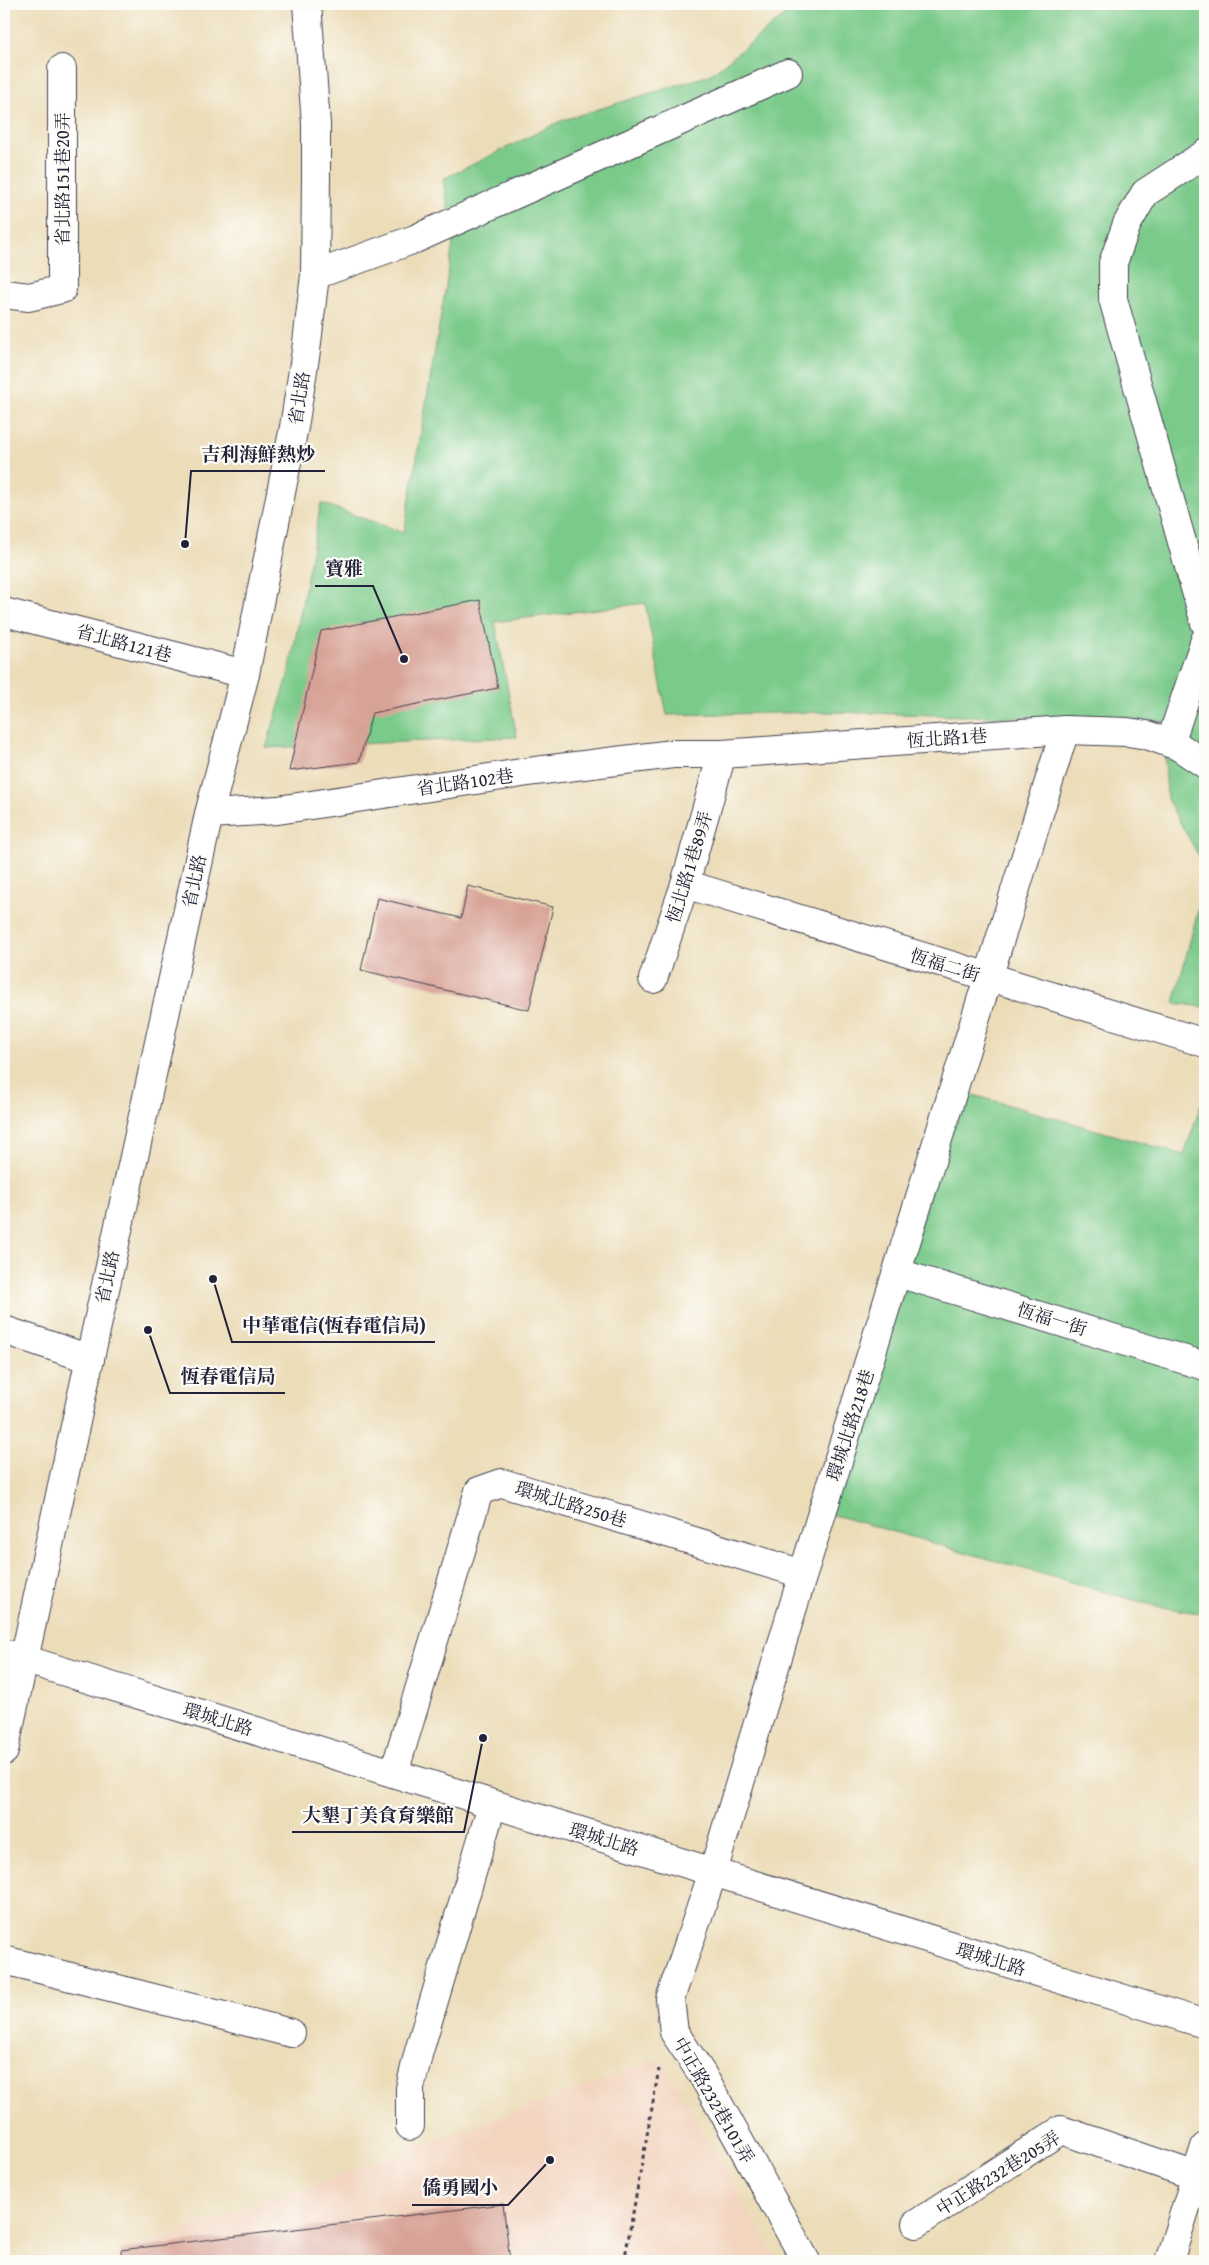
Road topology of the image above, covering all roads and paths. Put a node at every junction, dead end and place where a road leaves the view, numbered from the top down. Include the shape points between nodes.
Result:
1 (307, 4) edge
2 (62, 69) dead end
3 (788, 73) dead end
4 (1205, 154) edge
5 (315, 275) junction
6 (4, 294) edge
7 (4, 612) edge
8 (1205, 623) edge
9 (1205, 640) edge
10 (245, 674) junction
11 (1065, 730) junction
12 (1170, 743) junction
13 (722, 754) junction
14 (1205, 764) edge
15 (209, 814) junction
16 (685, 884) junction
17 (987, 978) junction
18 (653, 979) dead end
19 (1205, 1043) edge
20 (898, 1273) junction
21 (4, 1330) edge
22 (90, 1358) junction
23 (1205, 1366) edge
24 (803, 1574) junction
25 (14, 1656) edge
26 (4, 1751) edge
27 (394, 1773) junction
28 (492, 1805) junction
29 (713, 1872) junction
30 (4, 1960) edge
31 (1205, 2024) edge
32 (674, 2032) junction
33 (292, 2033) dead end
34 (410, 2126) dead end
35 (1205, 2148) edge
36 (1200, 2177) edge
37 (916, 2224) dead end
38 (626, 2261) edge
39 (806, 2261) edge
40 (1170, 2261) edge

1 - 5 street, 省北路 via 316,124
2 - 6 street, 省北路151巷20弄 via 62,289 28,297
3 - 5 street via 415,239
4 - 8 street via 1145,193 1127,224 1113,262 1113,298
5 - 10 street, 省北路 via 294,427
7 - 10 street, 省北路121巷
9 - 12 street
10 - 15 street, 省北路
11 - 12 street, 恆北路1巷 via 1128,732
11 - 13 street, 恆北路1巷
11 - 17 street, 環城北路218巷
12 - 14 street, 恆北路1巷
13 - 15 street, 省北路102巷 via 673,754 535,771 278,810
13 - 16 street, 恆北路1巷89弄
15 - 22 street, 省北路
16 - 17 street, 恆福二街
16 - 18 street, 恆北路1巷89弄
17 - 19 street, 恆福二街
17 - 20 street, 環城北路218巷
20 - 23 street, 恆福一街
20 - 24 street, 環城北路218巷
21 - 22 street
22 - 25 street, 省北路
24 - 27 street, 環城北路250巷 via 502,1483 479,1491
24 - 29 street, 環城北路218巷
25 - 26 street, 省北路
25 - 27 street, 環城北路
27 - 28 street, 環城北路
28 - 29 street, 環城北路
28 - 34 street via 419,2051 410,2088
29 - 31 street, 環城北路
29 - 32 street, 中正路232巷101弄 via 670,1999
30 - 33 street
32 - 38 path via 661,2059
32 - 39 street, 中正路232巷101弄 via 702,2074
35 - 36 street
36 - 37 street, 中正路232巷205弄 via 1061,2130
36 - 40 street

